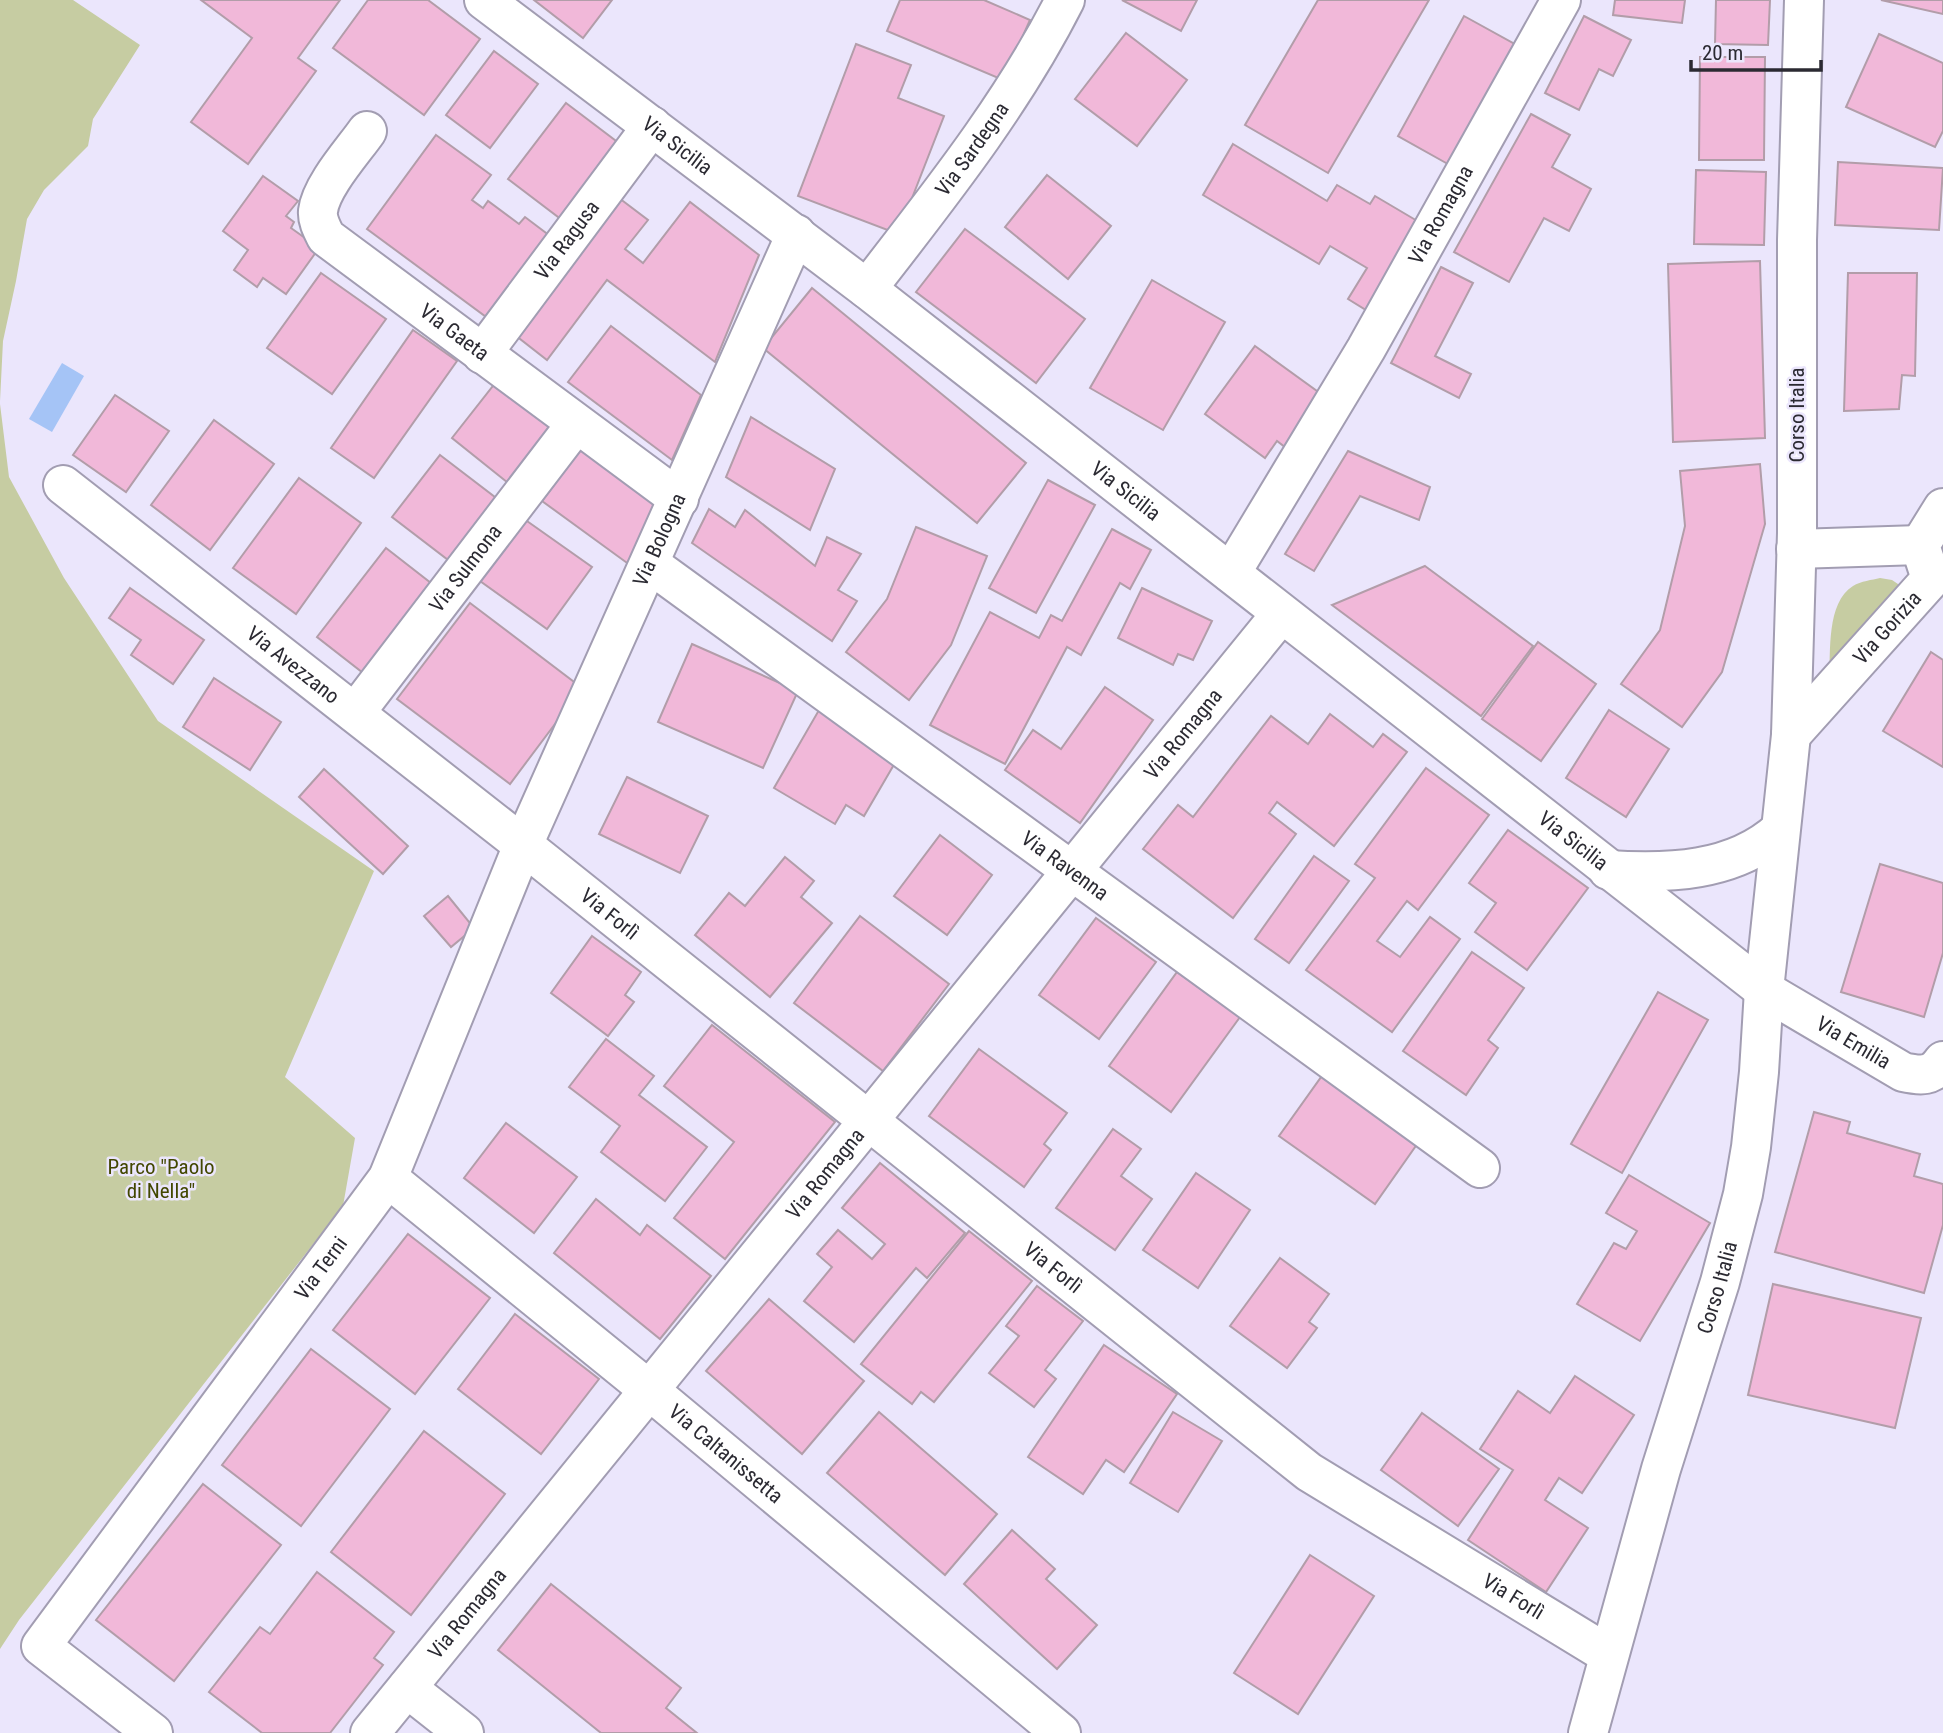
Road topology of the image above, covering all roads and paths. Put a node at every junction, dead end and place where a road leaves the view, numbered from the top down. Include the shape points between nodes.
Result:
1 (484, 0) edge
2 (1065, 0) edge
3 (1560, 0) edge
4 (1804, 0) edge
5 (652, 126) junction
6 (367, 131) dead end
7 (796, 234) junction
8 (867, 289) junction
9 (482, 354) junction
10 (576, 424) junction
11 (64, 485) dead end
12 (679, 499) junction
13 (1943, 508) edge
14 (1796, 549) junction
15 (650, 564) junction
16 (1931, 571) edge
17 (1231, 573) junction
18 (1281, 614) junction
19 (355, 713) junction
20 (1791, 735) junction
21 (1780, 830) junction
22 (523, 845) junction
23 (1608, 870) junction
24 (1072, 872) junction
25 (1764, 990) junction
26 (1943, 1061) edge
27 (868, 1122) junction
28 (1480, 1168) dead end
29 (388, 1178) junction
30 (649, 1390) junction
31 (1609, 1655) junction
32 (407, 1688) junction
33 (153, 1733) edge
34 (370, 1733) edge
35 (464, 1733) edge
36 (1060, 1733) edge
37 (1588, 1733) edge

1 - 5 street, Via Sicilia
2 - 8 street, Via Sardegna via 961,168
3 - 17 street, Via Romagna via 1366,349
4 - 14 street, Corso Italia via 1797,240
5 - 7 street, Via Sicilia
5 - 9 street, Via Ragusa
6 - 9 street, Via Gaeta via 321,201 321,228 334,244
7 - 8 street, Via Sicilia
7 - 12 street, Via Bologna
8 - 17 street, Via Sicilia
9 - 10 street, Via Gaeta
10 - 12 street, Via Gaeta
10 - 19 street, Via Sulmona
11 - 19 street, Via Avezzano
12 - 15 street, Via Bologna
13 - 16 street, Via Gorizia
14 - 16 street
14 - 20 street, Corso Italia
15 - 22 street, Via Bologna
15 - 24 street, Via Ravenna
16 - 20 street, Via Gorizia
17 - 18 street, Via Sicilia
18 - 23 street, Via Sicilia
18 - 24 street, Via Romagna
19 - 22 street, Via Avezzano
20 - 21 street, Corso Italia
21 - 23 street via 1747,853 1717,863 1670,871
21 - 25 street, Corso Italia
22 - 27 street, Via Forlì
22 - 29 street, Via Terni
23 - 25 street, Via Sicilia
24 - 27 street, Via Romagna
24 - 28 street, Via Ravenna
25 - 26 street, Via Emilia via 1903,1072 1931,1074
25 - 31 street, Corso Italia via 1751,1147 1735,1226
27 - 30 street, Via Romagna
27 - 31 street, Via Forlì via 1309,1472
29 - 30 street, Via Caltanissetta
29 - 33 street, Via Terni via 41,1646
30 - 32 street, Via Romagna
30 - 36 street, Via Caltanissetta
31 - 37 street, Corso Italia
32 - 34 street, Via Romagna
32 - 35 street

